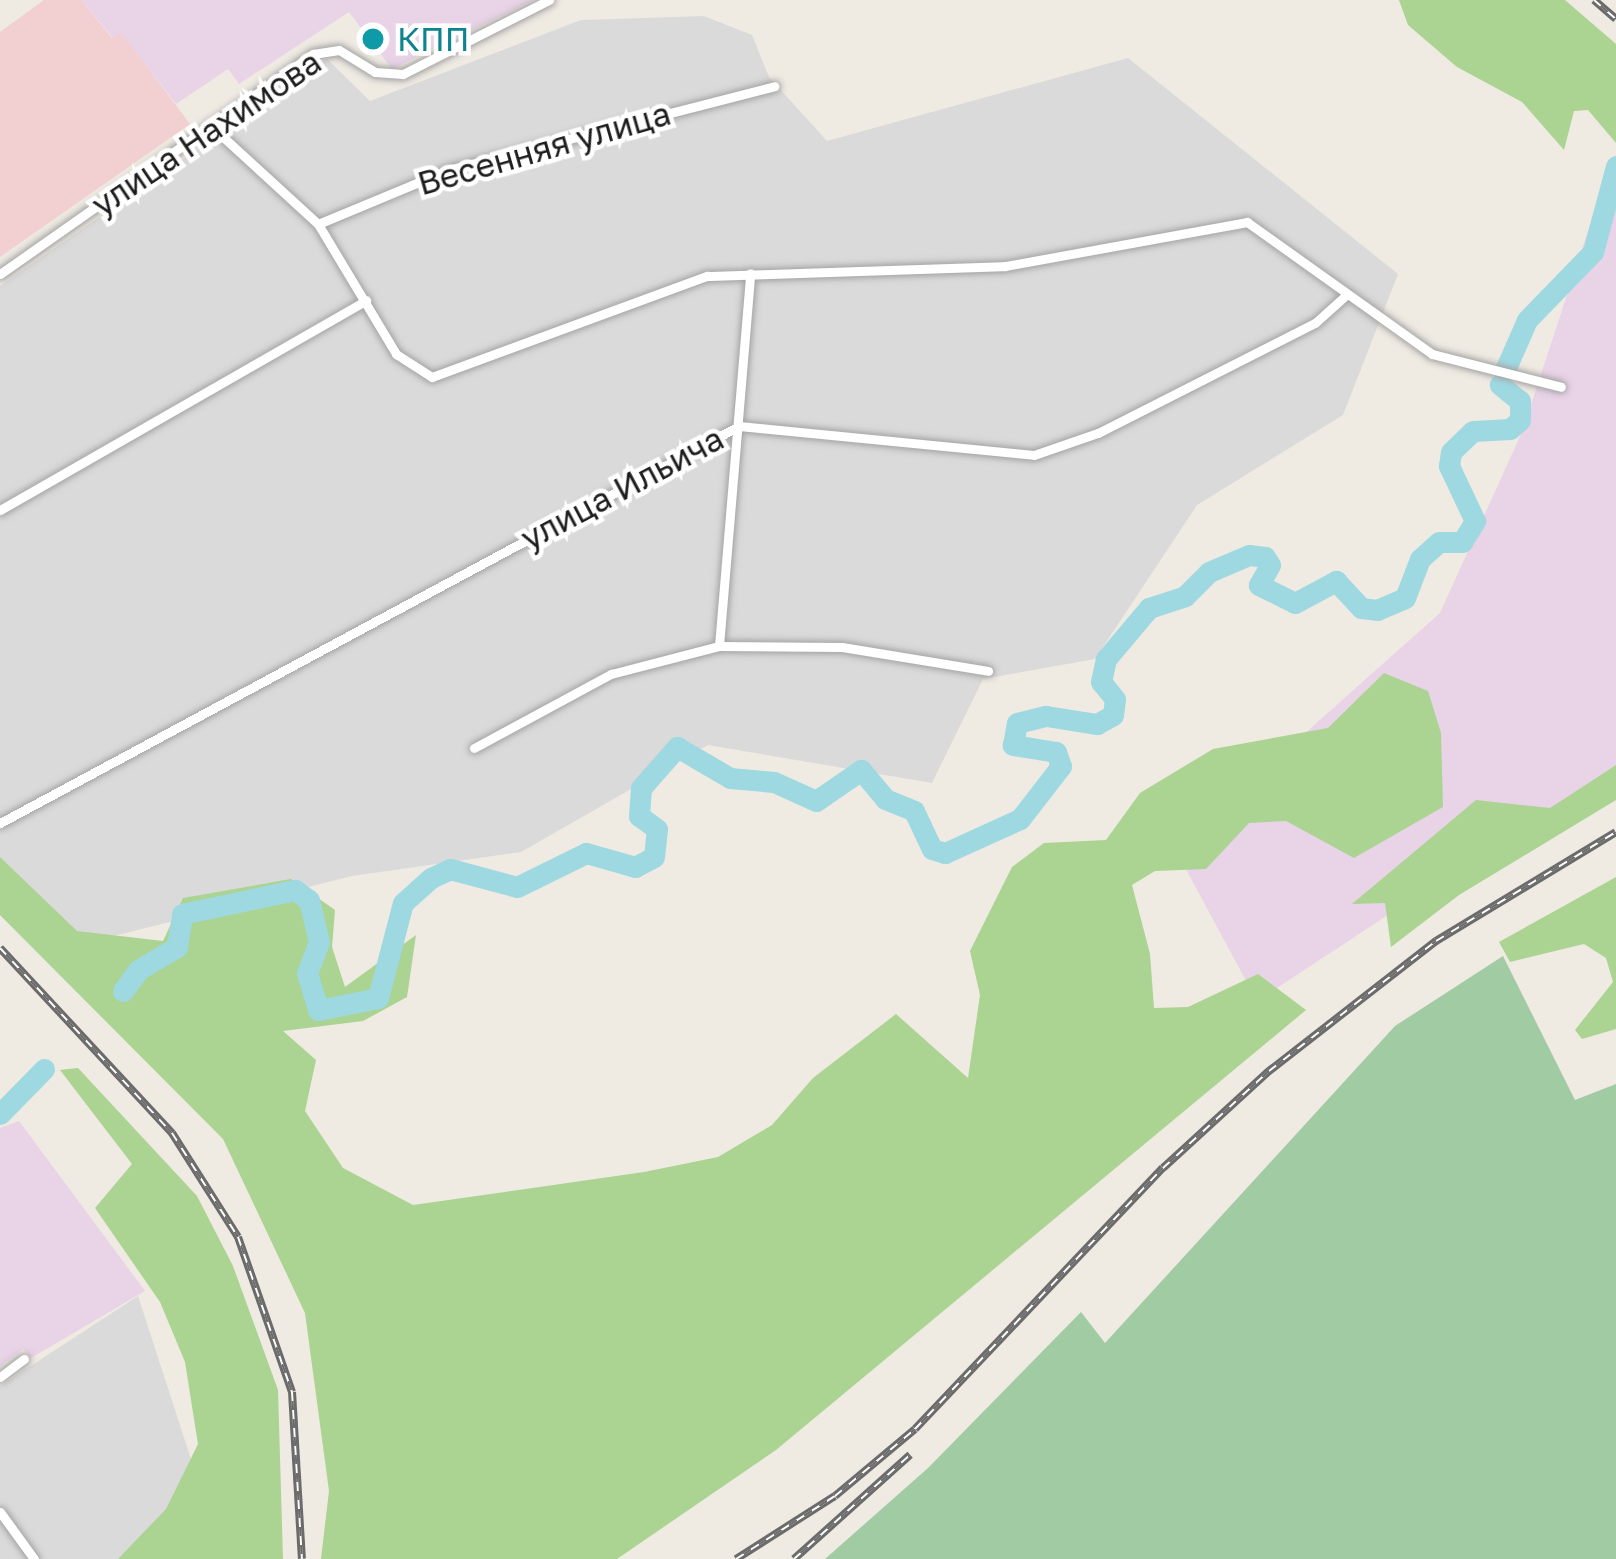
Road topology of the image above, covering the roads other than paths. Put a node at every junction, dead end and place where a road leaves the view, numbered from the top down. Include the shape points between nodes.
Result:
1 (549, 0) edge
2 (774, 86) dead end
3 (210, 124) junction
4 (318, 224) junction
5 (750, 273) junction
6 (0, 274) edge
7 (1345, 296) junction
8 (366, 300) junction
9 (1561, 387) dead end
10 (739, 426) junction
11 (0, 510) edge
12 (719, 646) junction
13 (988, 671) dead end
14 (474, 748) dead end
15 (0, 824) edge
16 (24, 1359) dead end
17 (0, 1377) edge
18 (0, 1512) edge
19 (34, 1559) edge

1 - 3 street, улица Нахимова via 403,74 383,75 339,50 322,50
2 - 4 street, Весенняя улица via 448,170
3 - 4 street
3 - 6 street, улица Нахимова
4 - 8 street
5 - 7 street via 1005,266 1247,222
5 - 8 street via 707,276 432,376 396,354
5 - 10 street
7 - 9 street via 1432,354
7 - 10 street, улица Ильича via 1315,322 1098,433 1034,455
8 - 11 street
10 - 12 street
10 - 15 street, улица Ильича
12 - 13 street via 842,647
12 - 14 street via 610,674
16 - 17 street
18 - 19 street

